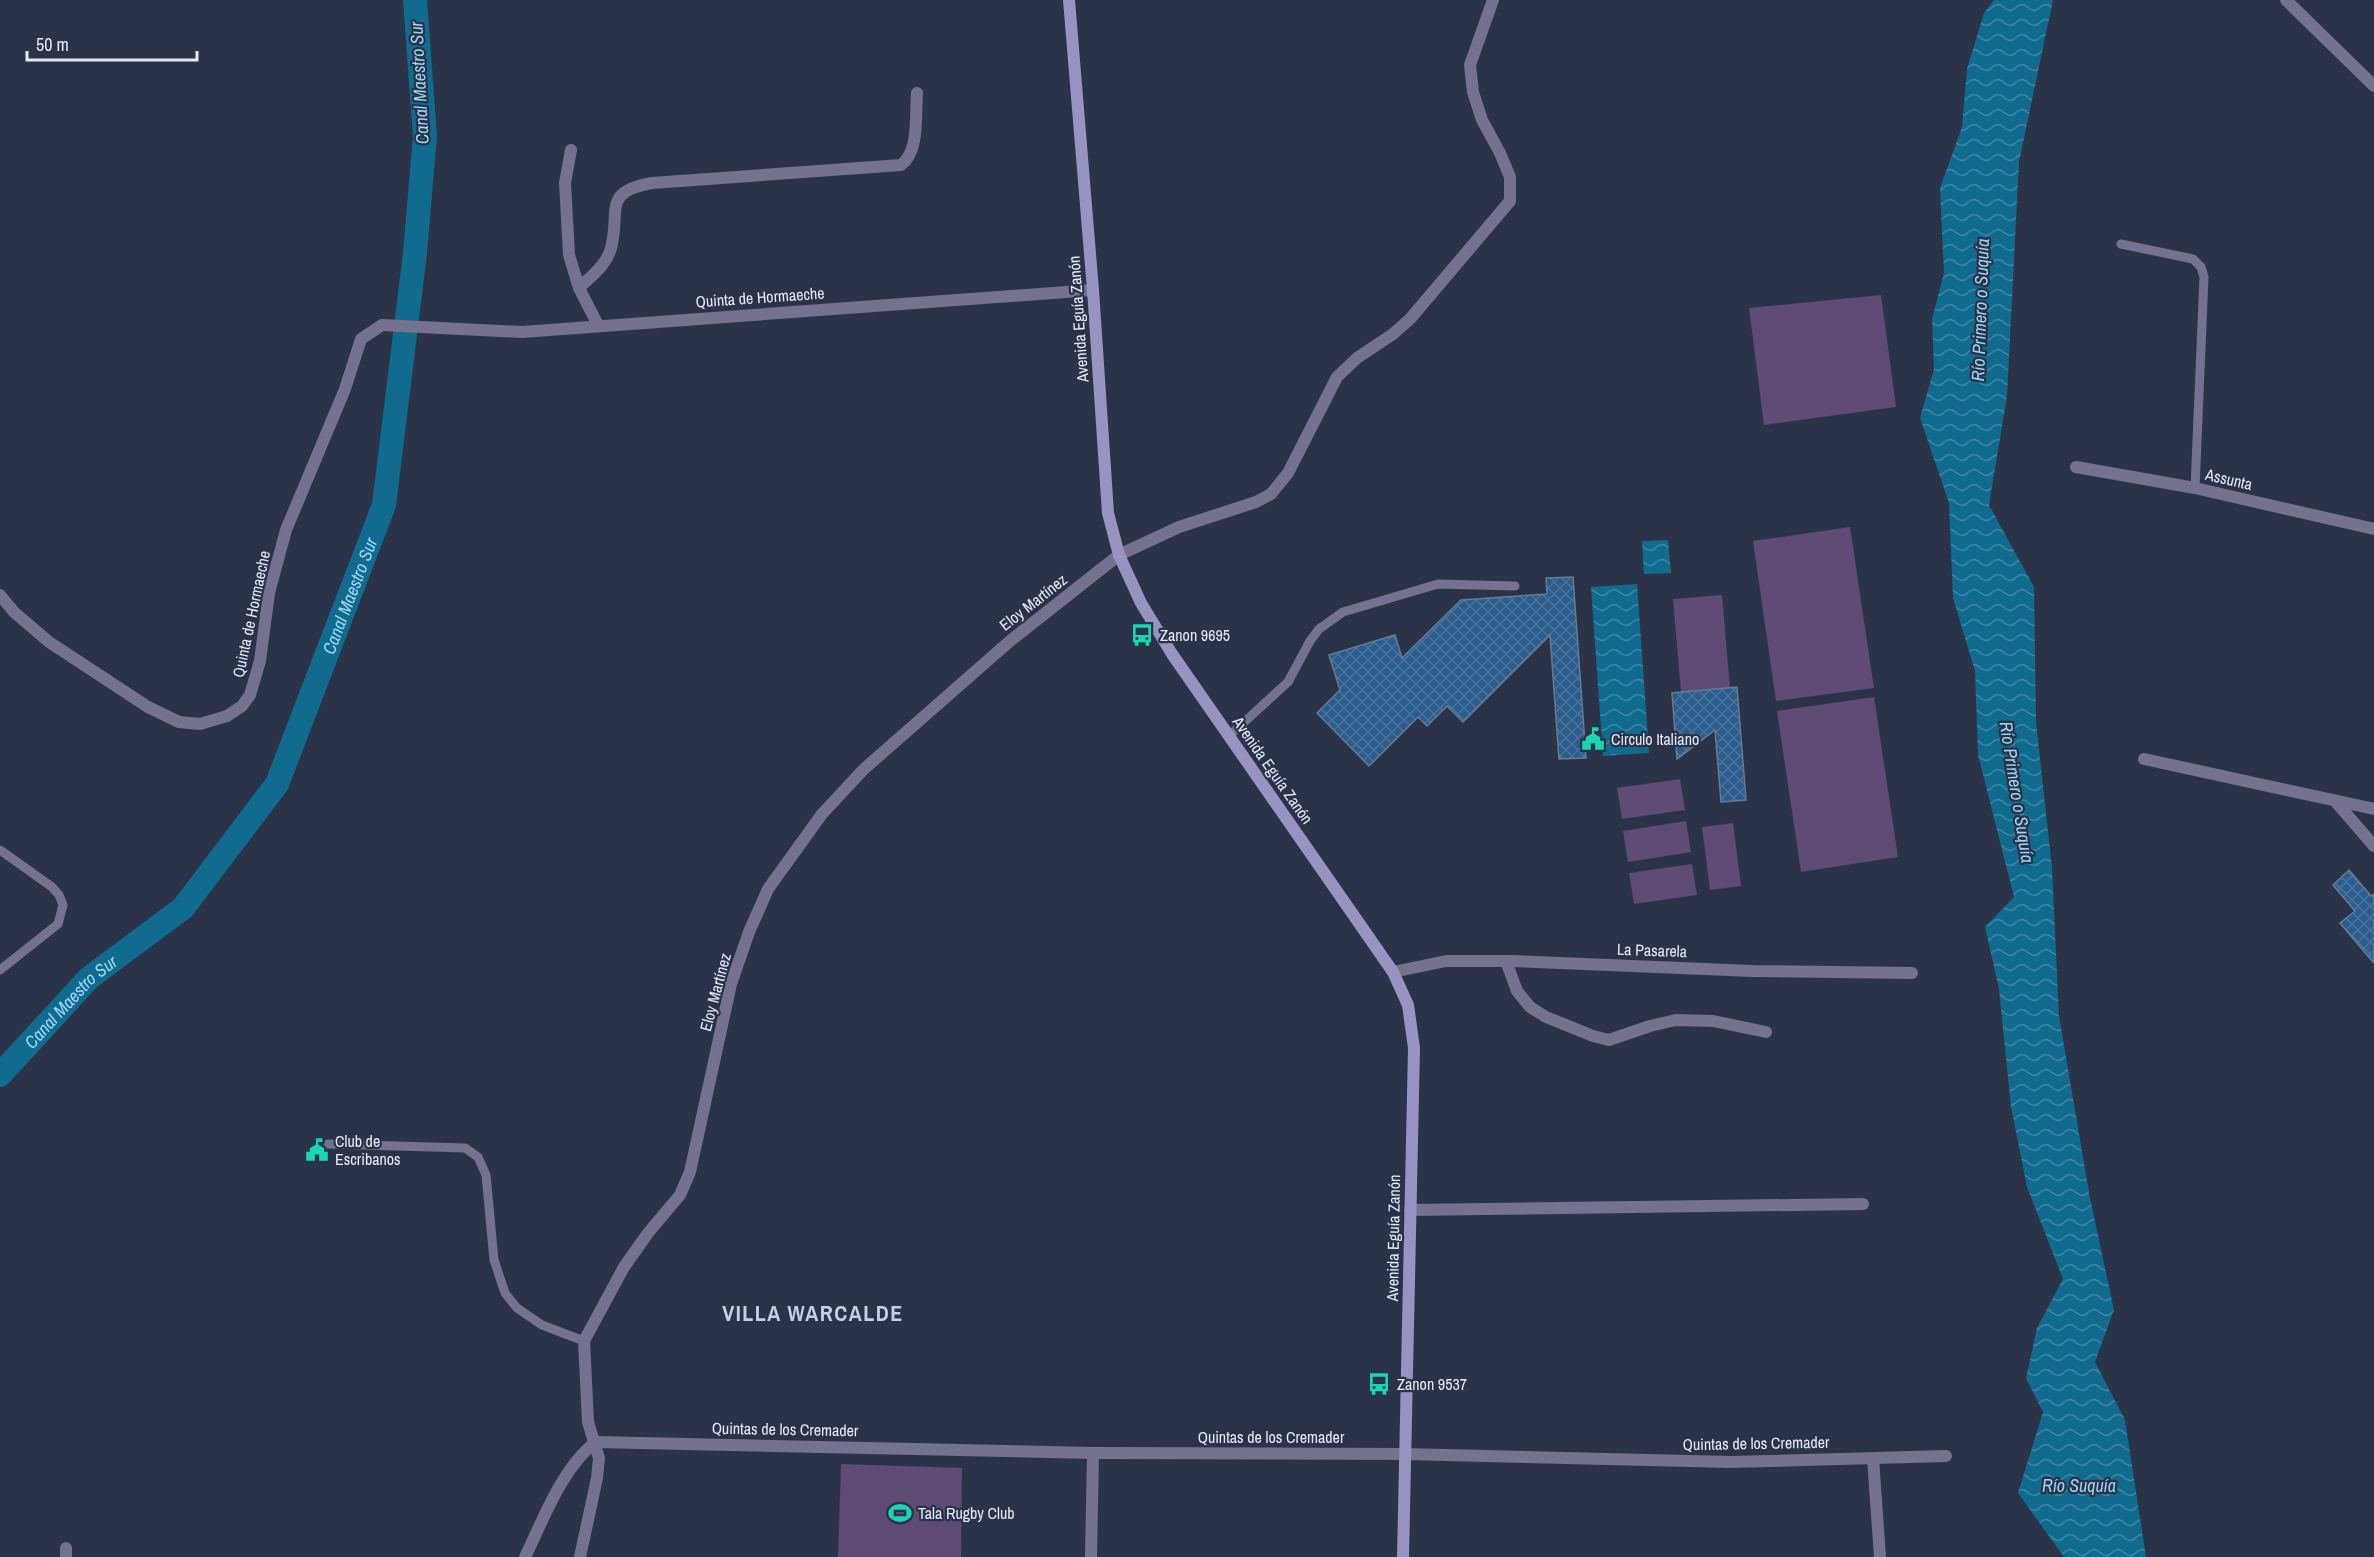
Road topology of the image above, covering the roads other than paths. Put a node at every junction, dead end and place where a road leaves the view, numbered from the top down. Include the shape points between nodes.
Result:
1 (1069, 0) edge
2 (1493, 0) edge
3 (2286, 0) edge
4 (2374, 86) edge
5 (917, 93) dead end
6 (571, 150) dead end
7 (2121, 244) dead end
8 (579, 288) junction
9 (1093, 290) junction
10 (598, 325) junction
11 (2076, 467) dead end
12 (2194, 488) junction
13 (2374, 529) edge
14 (1119, 555) junction
15 (1515, 586) dead end
16 (0, 594) edge
17 (1229, 736) junction
18 (2144, 759) dead end
19 (2336, 802) junction
20 (2374, 809) edge
21 (2374, 846) edge
22 (0, 850) edge
23 (1506, 961) junction
24 (0, 970) edge
25 (1393, 972) junction
26 (1912, 973) dead end
27 (1766, 1032) dead end
28 (328, 1144) dead end
29 (1863, 1204) dead end
30 (1410, 1210) junction
31 (584, 1341) junction
32 (596, 1442) junction
33 (1093, 1453) junction
34 (1405, 1454) junction
35 (1946, 1456) dead end
36 (1873, 1458) junction
37 (525, 1557) edge
38 (580, 1557) edge
39 (1091, 1557) edge
40 (1404, 1557) edge
41 (1880, 1557) edge

1 - 9 main road, Avenida Eguía Zanón
2 - 14 street, Eloy Martínez via 1470,65 1482,120 1510,177 1510,201 1410,319 1337,377 1288,473 1271,494 1179,527
3 - 4 street
5 - 8 street via 913,148 901,165 652,183 622,193 614,209 611,249
6 - 8 street via 565,183 569,255
7 - 12 lane via 2193,259 2204,277
8 - 10 street
9 - 10 street, Quinta de Hormaeche
9 - 14 main road, Avenida Eguía Zanón via 1108,513
10 - 16 street, Quinta de Hormaeche via 522,332 377,327 362,339 286,530 268,593 261,661 250,695 227,716 200,724 180,722 148,707 49,642 14,612
11 - 12 street, Assunta
12 - 13 street, Assunta
14 - 17 main road, Avenida Eguía Zanón via 1147,613
14 - 31 street, Eloy Martínez via 1010,641 864,768 790,855 768,889 731,984 690,1172 680,1195 624,1267
15 - 17 lane via 1438,584 1343,612 1319,628 1288,682
17 - 25 main road, Avenida Eguía Zanón
18 - 19 street
19 - 20 street
19 - 21 street
22 - 24 lane via 51,887 63,905 58,924
23 - 25 street, La Pasarela via 1446,961
23 - 26 street, La Pasarela
23 - 27 street via 1517,991 1530,1007 1593,1036 1609,1040 1676,1020 1713,1021
25 - 30 main road, Avenida Eguía Zanón via 1408,1005 1414,1048
28 - 31 lane via 465,1148 478,1157 486,1175 494,1260 505,1293 517,1308 542,1325
29 - 30 street
30 - 34 main road, Avenida Eguía Zanón
31 - 32 street via 588,1422
32 - 33 street, Quintas de los Cremader
32 - 37 street via 572,1466
32 - 38 street via 597,1478
33 - 34 street, Quintas de los Cremader
33 - 39 street
34 - 36 street, Quintas de los Cremader via 1731,1462
34 - 40 main road, Avenida Eguía Zanón
35 - 36 street, Quintas de los Cremader
36 - 41 street

